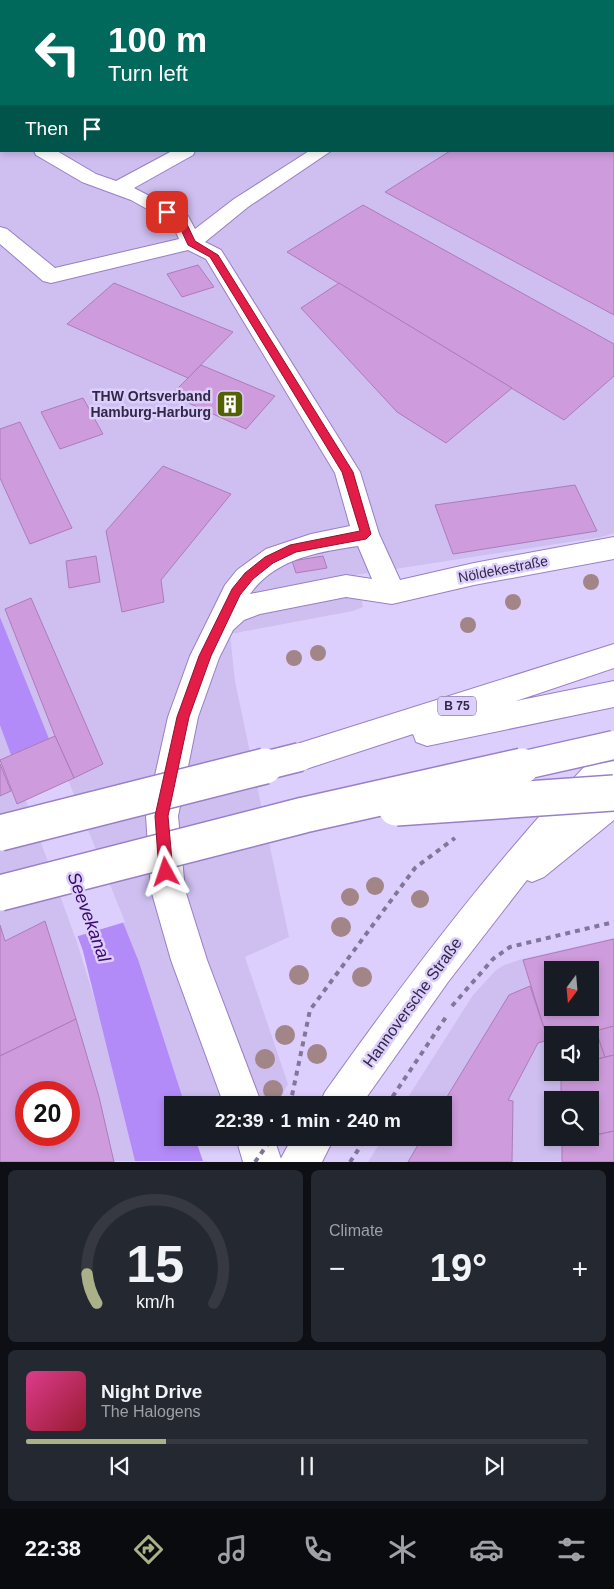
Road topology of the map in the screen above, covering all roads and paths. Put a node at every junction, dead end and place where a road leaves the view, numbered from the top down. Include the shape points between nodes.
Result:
1 (45, 152) edge
2 (184, 152) edge
3 (320, 152) edge
4 (117, 188) junction
5 (0, 233) edge
6 (191, 243) junction
7 (366, 534) junction
8 (614, 548) edge
9 (392, 592) junction
10 (223, 622) junction
11 (614, 656) edge
12 (614, 694) edge
13 (614, 745) edge
14 (300, 757) junction
15 (614, 758) edge
16 (614, 793) edge
17 (614, 800) edge
18 (304, 815) junction
19 (0, 833) edge
20 (461, 834) dead end
21 (0, 893) edge
22 (488, 901) junction
23 (614, 922) edge
24 (239, 1096) edge
25 (292, 1096) edge
26 (344, 1096) edge
27 (393, 1096) edge
28 (257, 1146) edge
29 (266, 1146) edge
30 (309, 1146) edge
31 (361, 1146) edge
32 (255, 1162) edge
33 (263, 1162) edge
34 (298, 1162) edge
35 (350, 1162) edge

1 - 4 main road via 89,178
2 - 4 main road
3 - 6 main road via 242,203
4 - 6 main road via 181,220
5 - 6 main road via 51,276
6 - 7 main road via 214,255 347,472
7 - 9 main road
7 - 10 main road via 294,548 269,560 236,592
8 - 9 main road, Nöldekestraße
9 - 10 main road, Nöldekestraße via 346,586 258,603 234,612
10 - 24 main road via 205,656 183,717 162,816 168,890 189,960
11 - 14 main road, B 75
12 - 14 main road, B 75
13 - 18 main road, bridge
14 - 19 main road, B 75, bridge
15 - 22 main road, Hannoversche Straße via 545,831
16 - 18 main road, bridge
17 - 22 main road, Hannoversche Straße
18 - 21 main road, bridge
20 - 25 path via 415,868 310,1010
22 - 26 main road, Hannoversche Straße via 420,988
23 - 27 path via 510,947 493,959 452,1007
28 - 33 main road
29 - 32 path, bridge
30 - 34 main road
31 - 35 path

